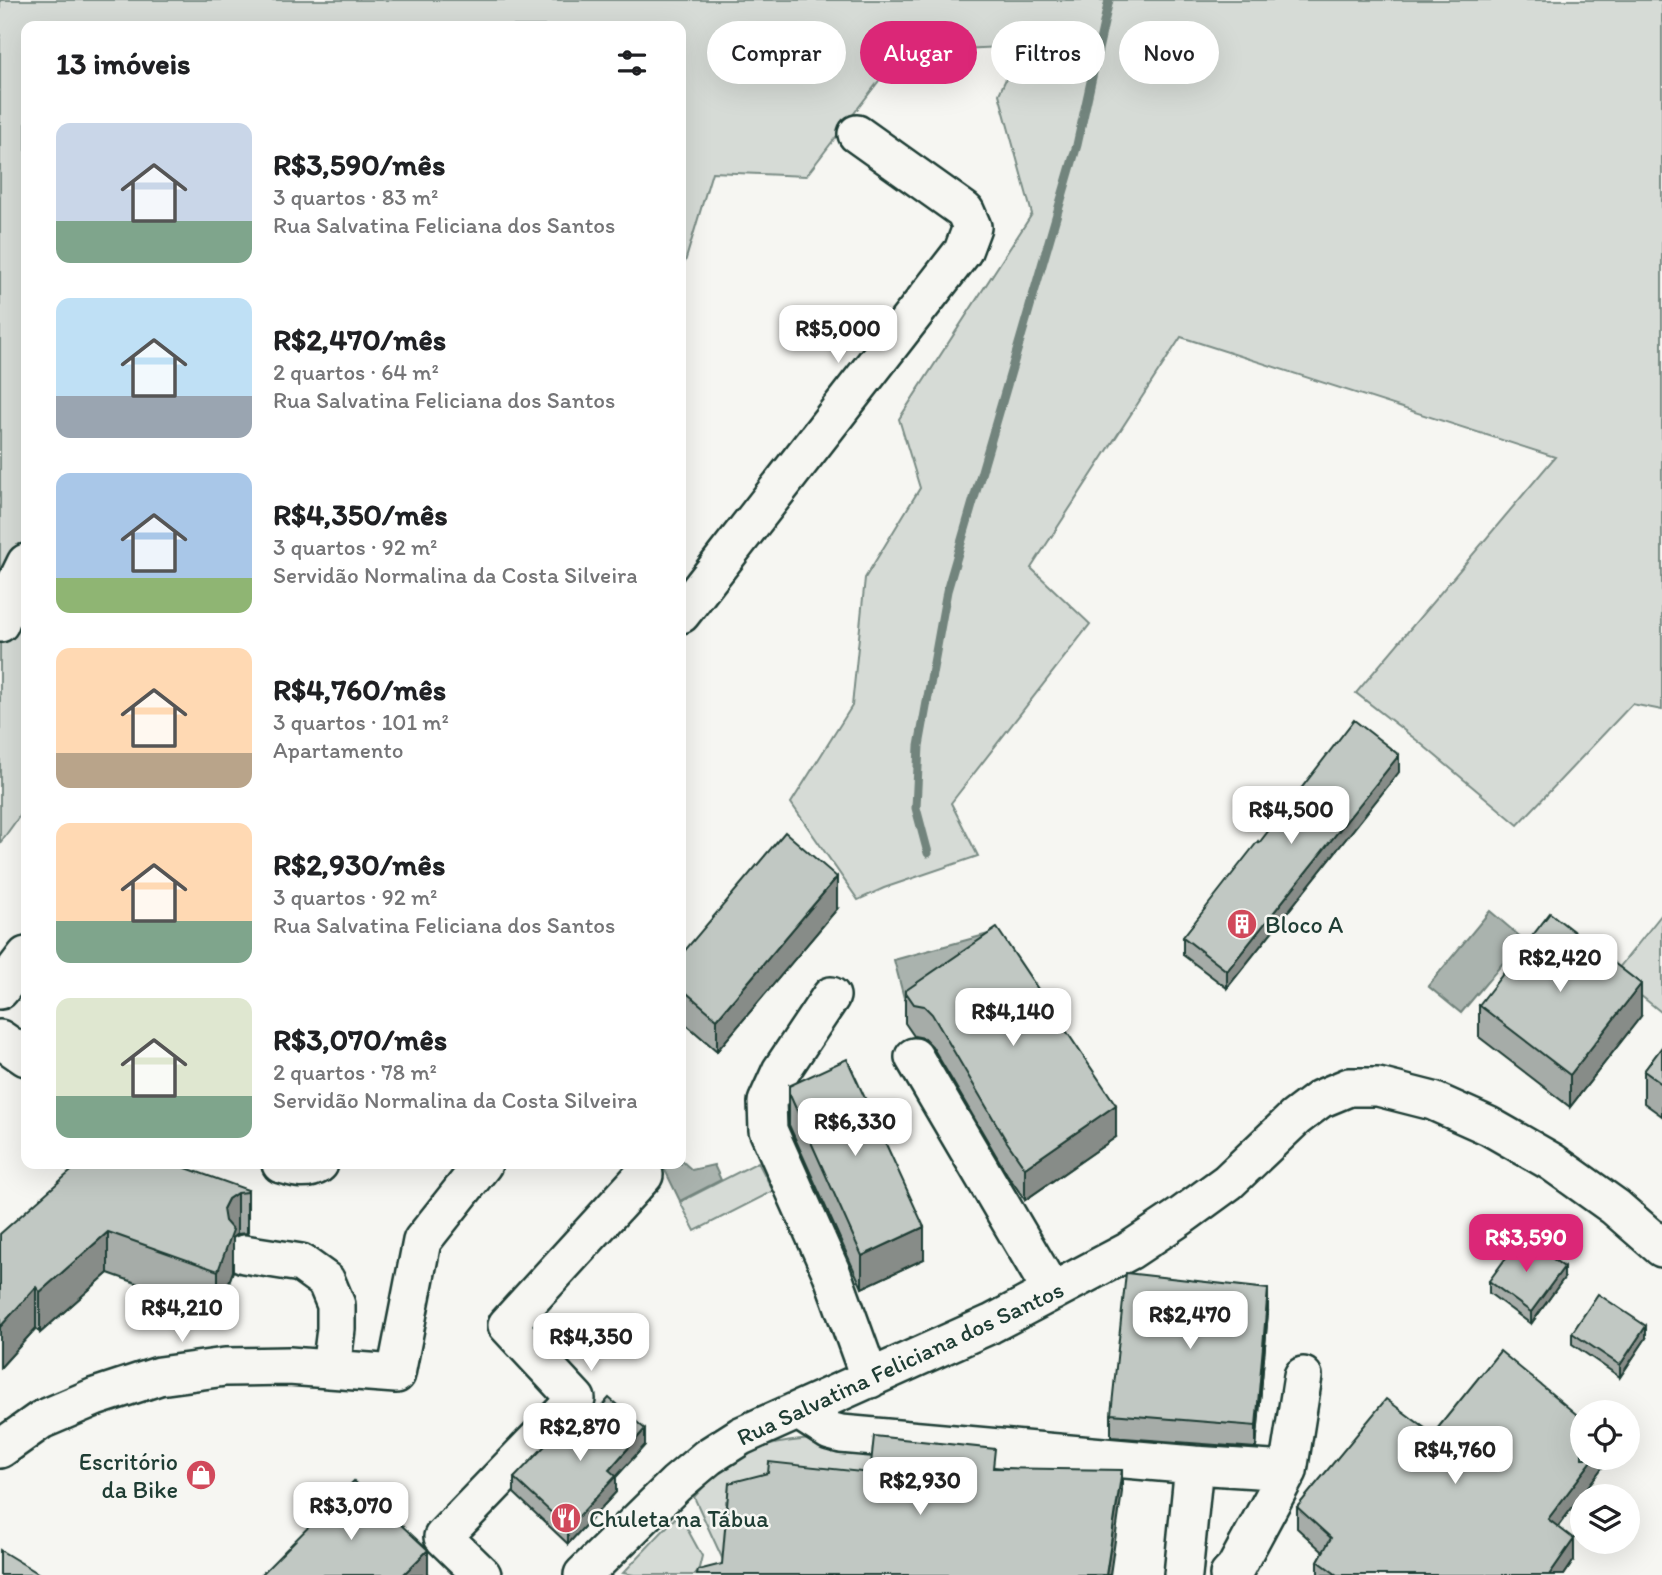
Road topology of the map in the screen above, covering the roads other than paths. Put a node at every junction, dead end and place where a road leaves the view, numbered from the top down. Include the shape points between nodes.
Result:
1 (857, 134) dead end
2 (21, 573) edge
3 (686, 608) edge
4 (0, 623) edge
5 (21, 963) edge
6 (0, 990) edge
7 (831, 996) dead end
8 (0, 1039) edge
9 (21, 1054) edge
10 (914, 1057) dead end
11 (479, 1169) edge
12 (644, 1175) dead end
13 (1662, 1248) edge
14 (244, 1254) dead end
15 (1052, 1292) junction
16 (331, 1369) junction
17 (1303, 1376) dead end
18 (870, 1379) junction
19 (800, 1411) junction
20 (0, 1449) edge
21 (1194, 1465) junction
22 (1288, 1471) junction
23 (482, 1575) edge
24 (583, 1575) edge
25 (1183, 1575) edge
26 (1229, 1575) edge

1 - 3 street via 965,211 972,227 963,251
2 - 4 street
5 - 6 street
7 - 18 street via 781,1071 767,1102 768,1130 832,1274
8 - 9 street
10 - 15 street
11 - 16 street via 422,1241 396,1374
12 - 23 street via 508,1325 576,1399 443,1537
13 - 15 street, Rua Salvatina Feliciana dos Santos via 1561,1168 1489,1126 1433,1101 1378,1087 1349,1087 1320,1099 1227,1182 1180,1217 1129,1251
14 - 16 street via 301,1263 326,1281 336,1305
15 - 18 street, Rua Salvatina Feliciana dos Santos
16 - 20 street via 225,1367 159,1376 41,1420
17 - 22 street
18 - 19 street, Rua Salvatina Feliciana dos Santos
19 - 21 street via 841,1434
19 - 24 street, Rua Salvatina Feliciana dos Santos via 741,1436 708,1457
21 - 22 street
21 - 25 street
22 - 26 street

